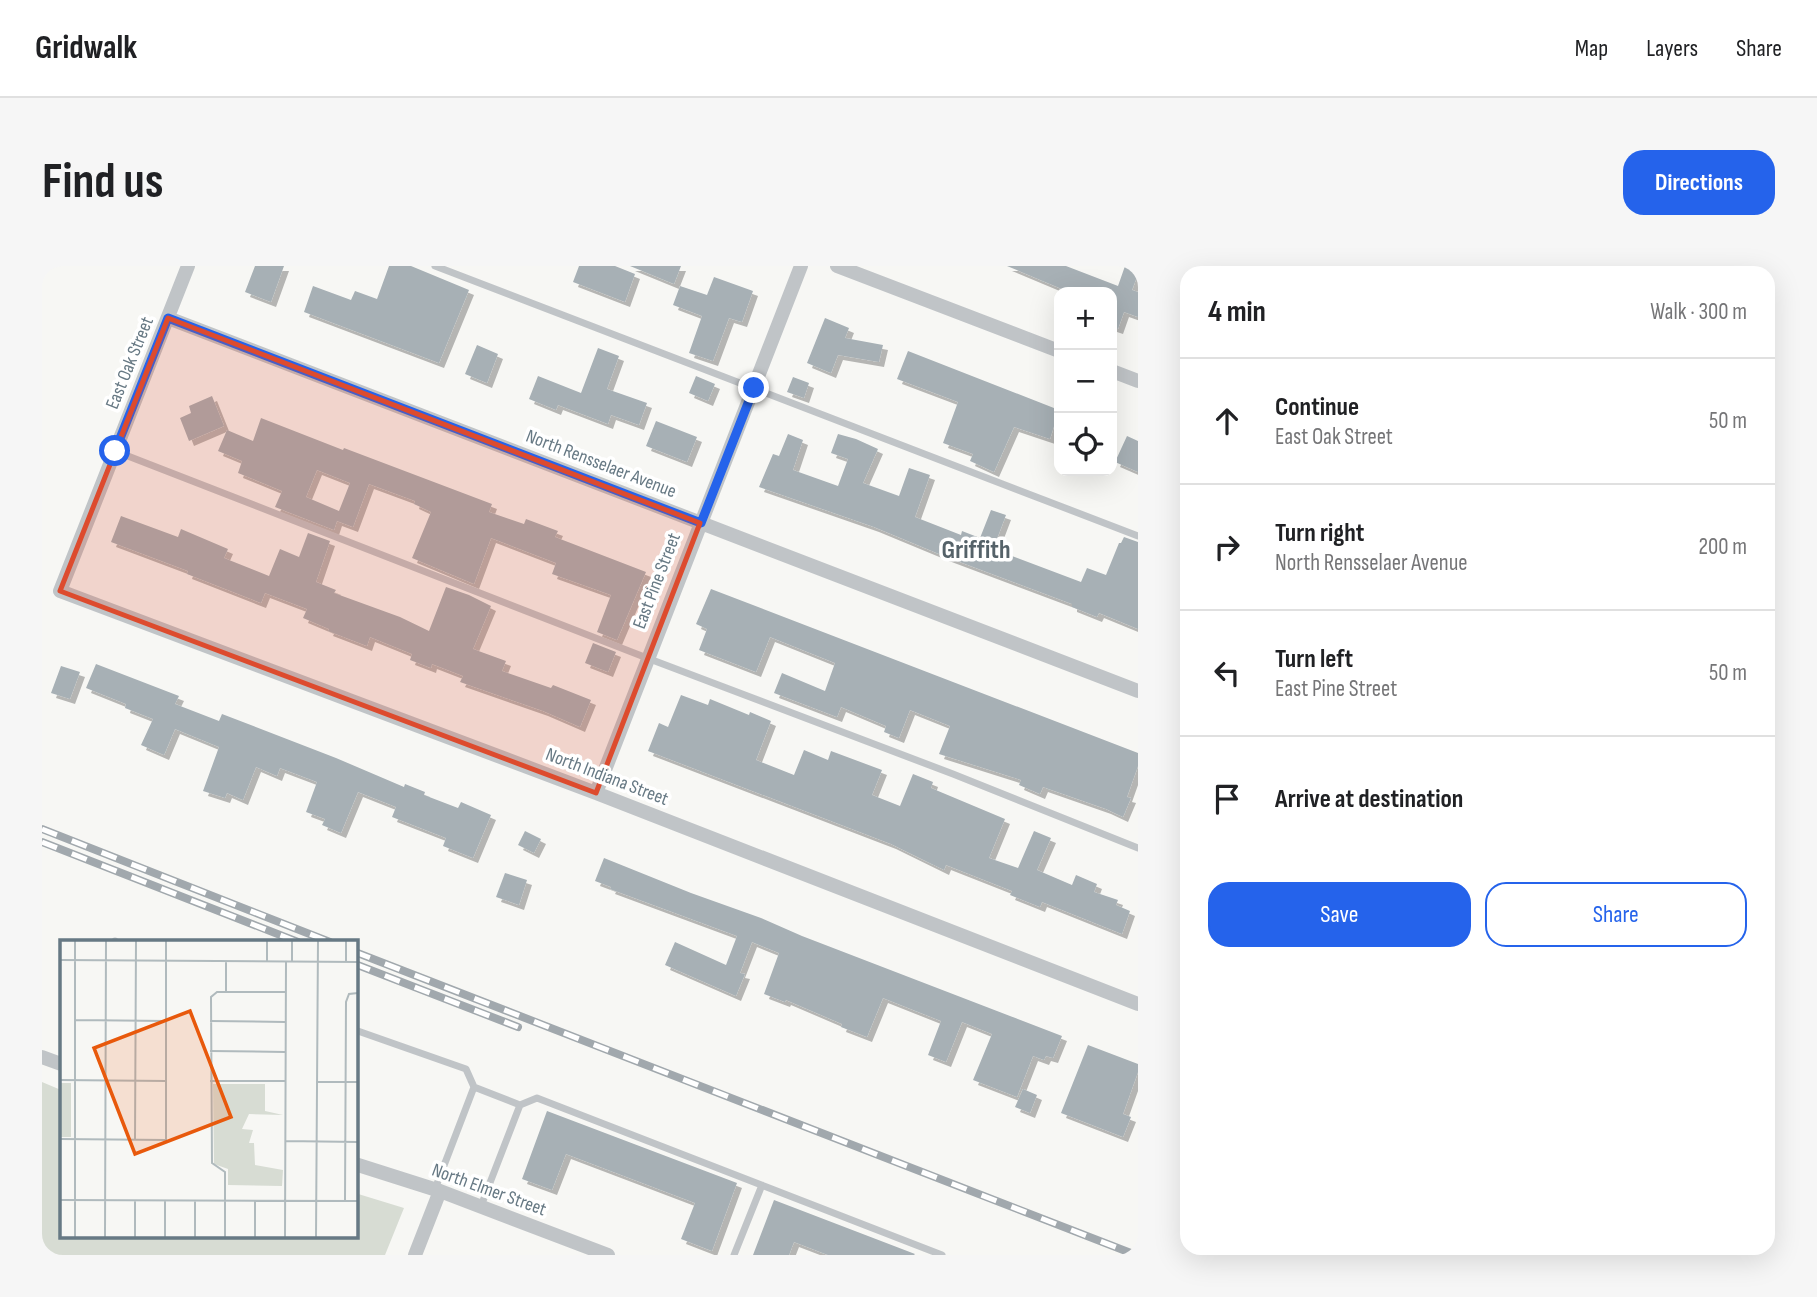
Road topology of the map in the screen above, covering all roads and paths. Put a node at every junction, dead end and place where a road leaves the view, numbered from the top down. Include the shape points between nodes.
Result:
1 (188, 266) edge
2 (435, 266) edge
3 (801, 266) edge
4 (837, 266) edge
5 (168, 318) junction
6 (1056, 350) edge
7 (1117, 373) edge
8 (1138, 381) edge
9 (754, 388) junction
10 (115, 451) junction
11 (701, 523) junction
12 (1138, 536) edge
13 (60, 591) joint
14 (647, 658) junction
15 (1138, 691) edge
16 (596, 793) junction
17 (1138, 848) edge
18 (1136, 998) edge
19 (357, 1031) edge
20 (42, 1056) edge
21 (60, 1064) edge
22 (474, 1087) junction
23 (520, 1105) junction
24 (357, 1165) edge
25 (762, 1185) junction
26 (437, 1190) junction
27 (481, 1206) junction
28 (415, 1255) edge
29 (608, 1255) edge
30 (734, 1255) edge
31 (942, 1255) edge

1 - 5 street, East Oak Street
2 - 9 lane
3 - 9 street, East Pine Street
4 - 6 street
5 - 10 street, East Oak Street
5 - 11 street, North Rensselaer Avenue
7 - 8 street
9 - 11 street, East Pine Street
9 - 12 lane
10 - 13 street, East Oak Street
10 - 14 lane
11 - 14 street, East Pine Street
11 - 15 street, North Rensselaer Avenue
13 - 16 street, North Indiana Street
14 - 16 street, East Pine Street
14 - 17 lane
16 - 18 street, North Indiana Street
19 - 22 lane via 466,1069
20 - 21 street
22 - 23 lane
22 - 26 lane
23 - 25 lane via 537,1098
23 - 27 lane
24 - 26 street, North Elmer Street
25 - 30 lane
25 - 31 lane
26 - 27 street, North Elmer Street
26 - 28 street
27 - 29 street, North Elmer Street

